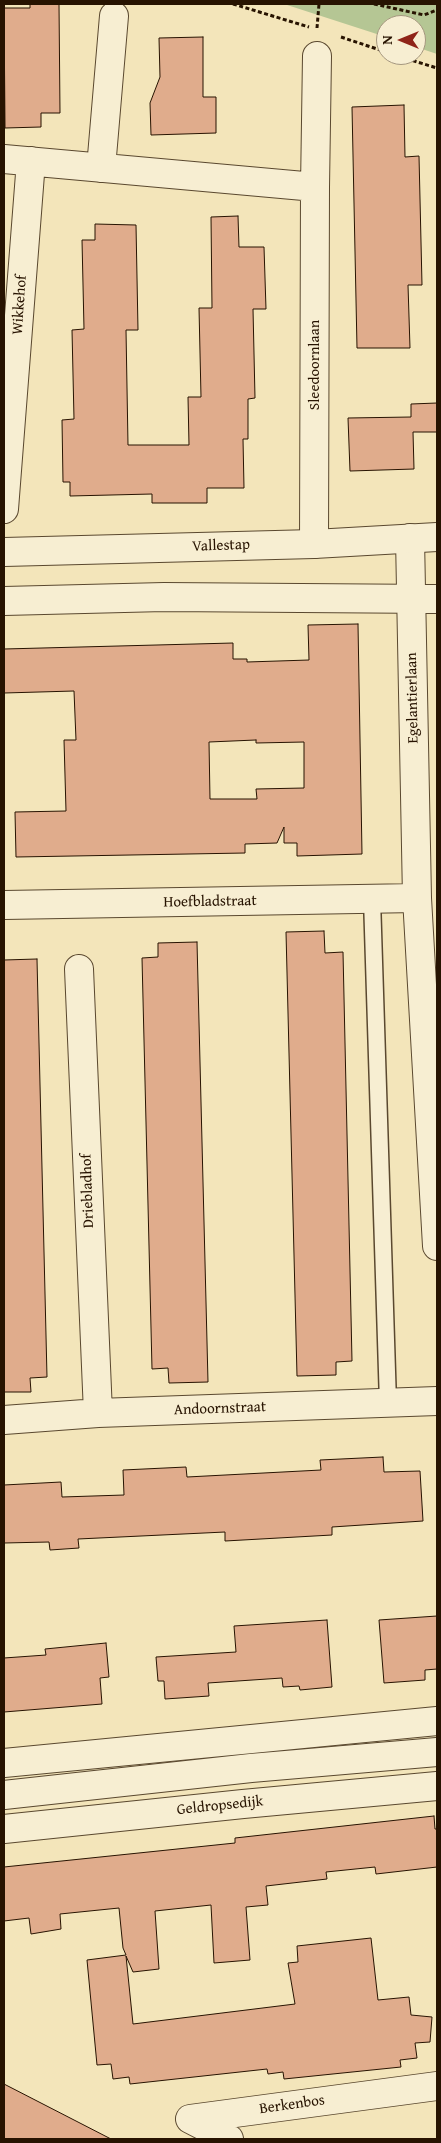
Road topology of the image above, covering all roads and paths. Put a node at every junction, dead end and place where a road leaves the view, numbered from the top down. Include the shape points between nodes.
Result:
1 (374, 4) edge
2 (437, 10) edge
3 (114, 16) dead end
4 (317, 56) dead end
5 (4, 159) edge
6 (31, 161) junction
7 (101, 168) junction
8 (315, 187) junction
9 (4, 509) edge
10 (437, 537) edge
11 (410, 538) junction
12 (314, 544) junction
13 (4, 552) edge
14 (411, 599) junction
15 (437, 599) edge
16 (4, 601) edge
17 (427, 857) edge
18 (417, 898) junction
19 (372, 899) junction
20 (4, 905) edge
21 (79, 969) dead end
22 (434, 1118) edge
23 (437, 1246) edge
24 (437, 1401) edge
25 (388, 1403) junction
26 (98, 1413) junction
27 (4, 1420) edge
28 (437, 1721) edge
29 (437, 1752) edge
30 (4, 1763) edge
31 (437, 1786) edge
32 (4, 1795) edge
33 (4, 1829) edge
34 (437, 2086) edge
35 (229, 2139) edge

1 - 2 path via 424,15
3 - 7 street
4 - 8 street, Sleedoornlaan
5 - 6 street
6 - 7 street
6 - 9 street, Wikkehof
7 - 8 street
8 - 12 street, Sleedoornlaan
10 - 11 street, Vallestap
11 - 12 street, Vallestap
11 - 14 street, Egelantierlaan
12 - 13 street, Vallestap
14 - 15 street
14 - 16 street via 164,597
14 - 17 street, Egelantierlaan
17 - 18 street, Egelantierlaan
18 - 19 street, Hoefbladstraat
18 - 22 street, Egelantierlaan
19 - 20 street, Hoefbladstraat
19 - 25 lane
21 - 26 street, Driebladhof
22 - 23 street, Egelantierlaan
24 - 25 street, Andoornstraat
25 - 26 street, Andoornstraat
26 - 27 street, Andoornstraat
28 - 30 street
29 - 32 street
31 - 33 street, Geldropsedijk
34 - 35 street, Berkenbos via 190,2119

